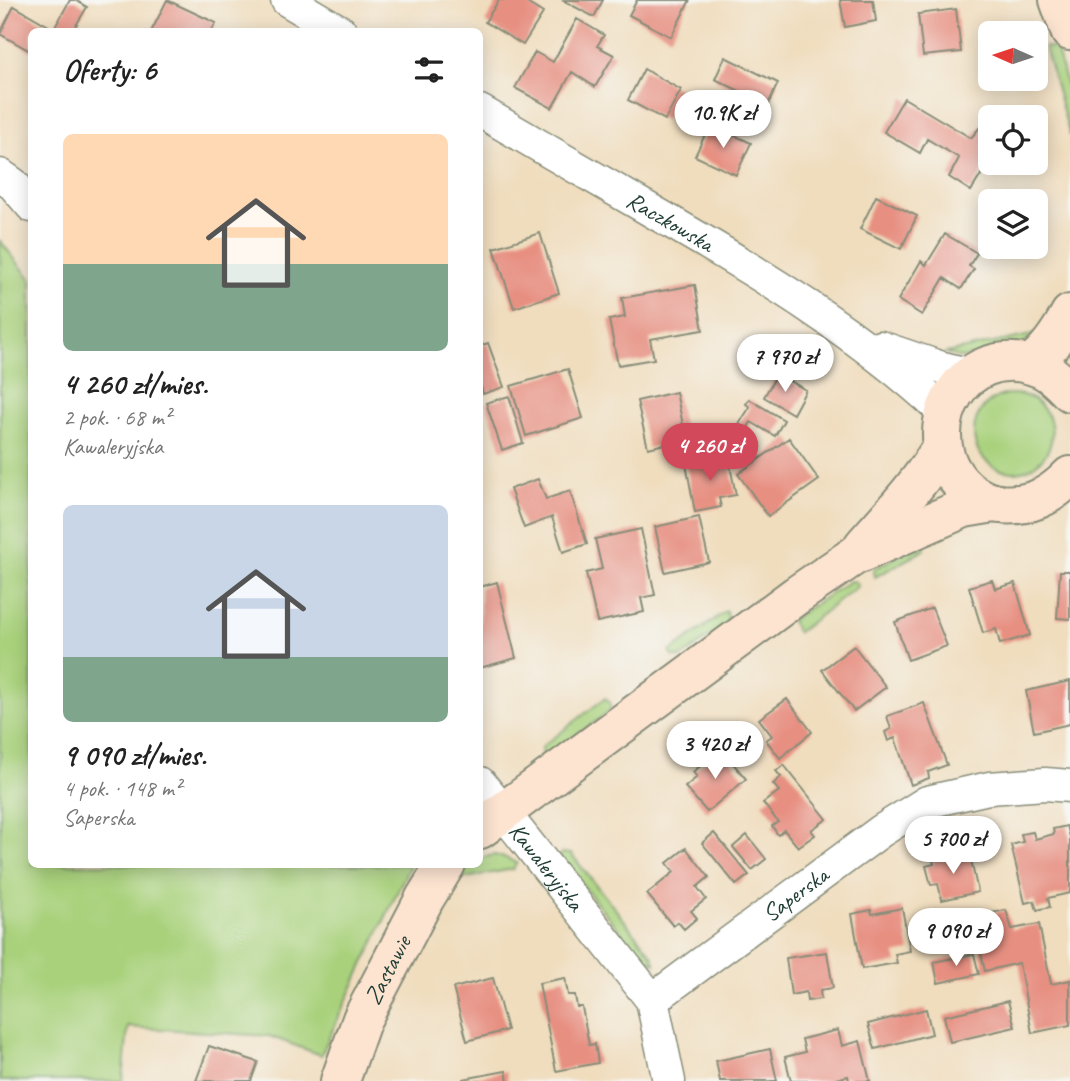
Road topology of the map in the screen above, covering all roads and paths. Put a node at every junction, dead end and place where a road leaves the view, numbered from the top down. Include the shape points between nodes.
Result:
1 (287, 0) edge
2 (1059, 0) edge
3 (1064, 0) edge
4 (334, 28) edge
5 (1070, 30) edge
6 (483, 113) edge
7 (0, 175) edge
8 (28, 201) edge
9 (1070, 314) edge
10 (859, 340) junction
11 (1031, 364) junction
12 (971, 375) junction
13 (1070, 392) edge
14 (943, 429) junction
15 (1066, 486) edge
16 (994, 503) junction
17 (855, 556) junction
18 (1070, 786) edge
19 (483, 793) edge
20 (491, 821) edge
21 (444, 868) edge
22 (652, 1000) junction
23 (340, 1081) edge
24 (669, 1081) edge

1 - 4 street
2 - 5 street
3 - 5 street
6 - 10 street, Raczkowska via 730,257
7 - 8 street
9 - 11 street via 1061,332
10 - 12 street, Raczkowska
10 - 14 street, Raczkowska via 911,381
11 - 12 street via 990,365
11 - 13 street via 1054,375
12 - 14 street, Kawaleryjska via 955,391
14 - 16 street via 948,466 960,483
14 - 17 street, Kawaleryjska via 913,490
15 - 16 street, Kawaleryjska via 1038,501 1016,506
16 - 17 street, Kawaleryjska via 964,508
17 - 20 street, Kawaleryjska
18 - 22 street, Saperska via 989,788 927,802
19 - 20 street
20 - 22 street, Kawaleryjska
21 - 23 street, Zastawie via 362,1019
22 - 24 street, Kawaleryjska

